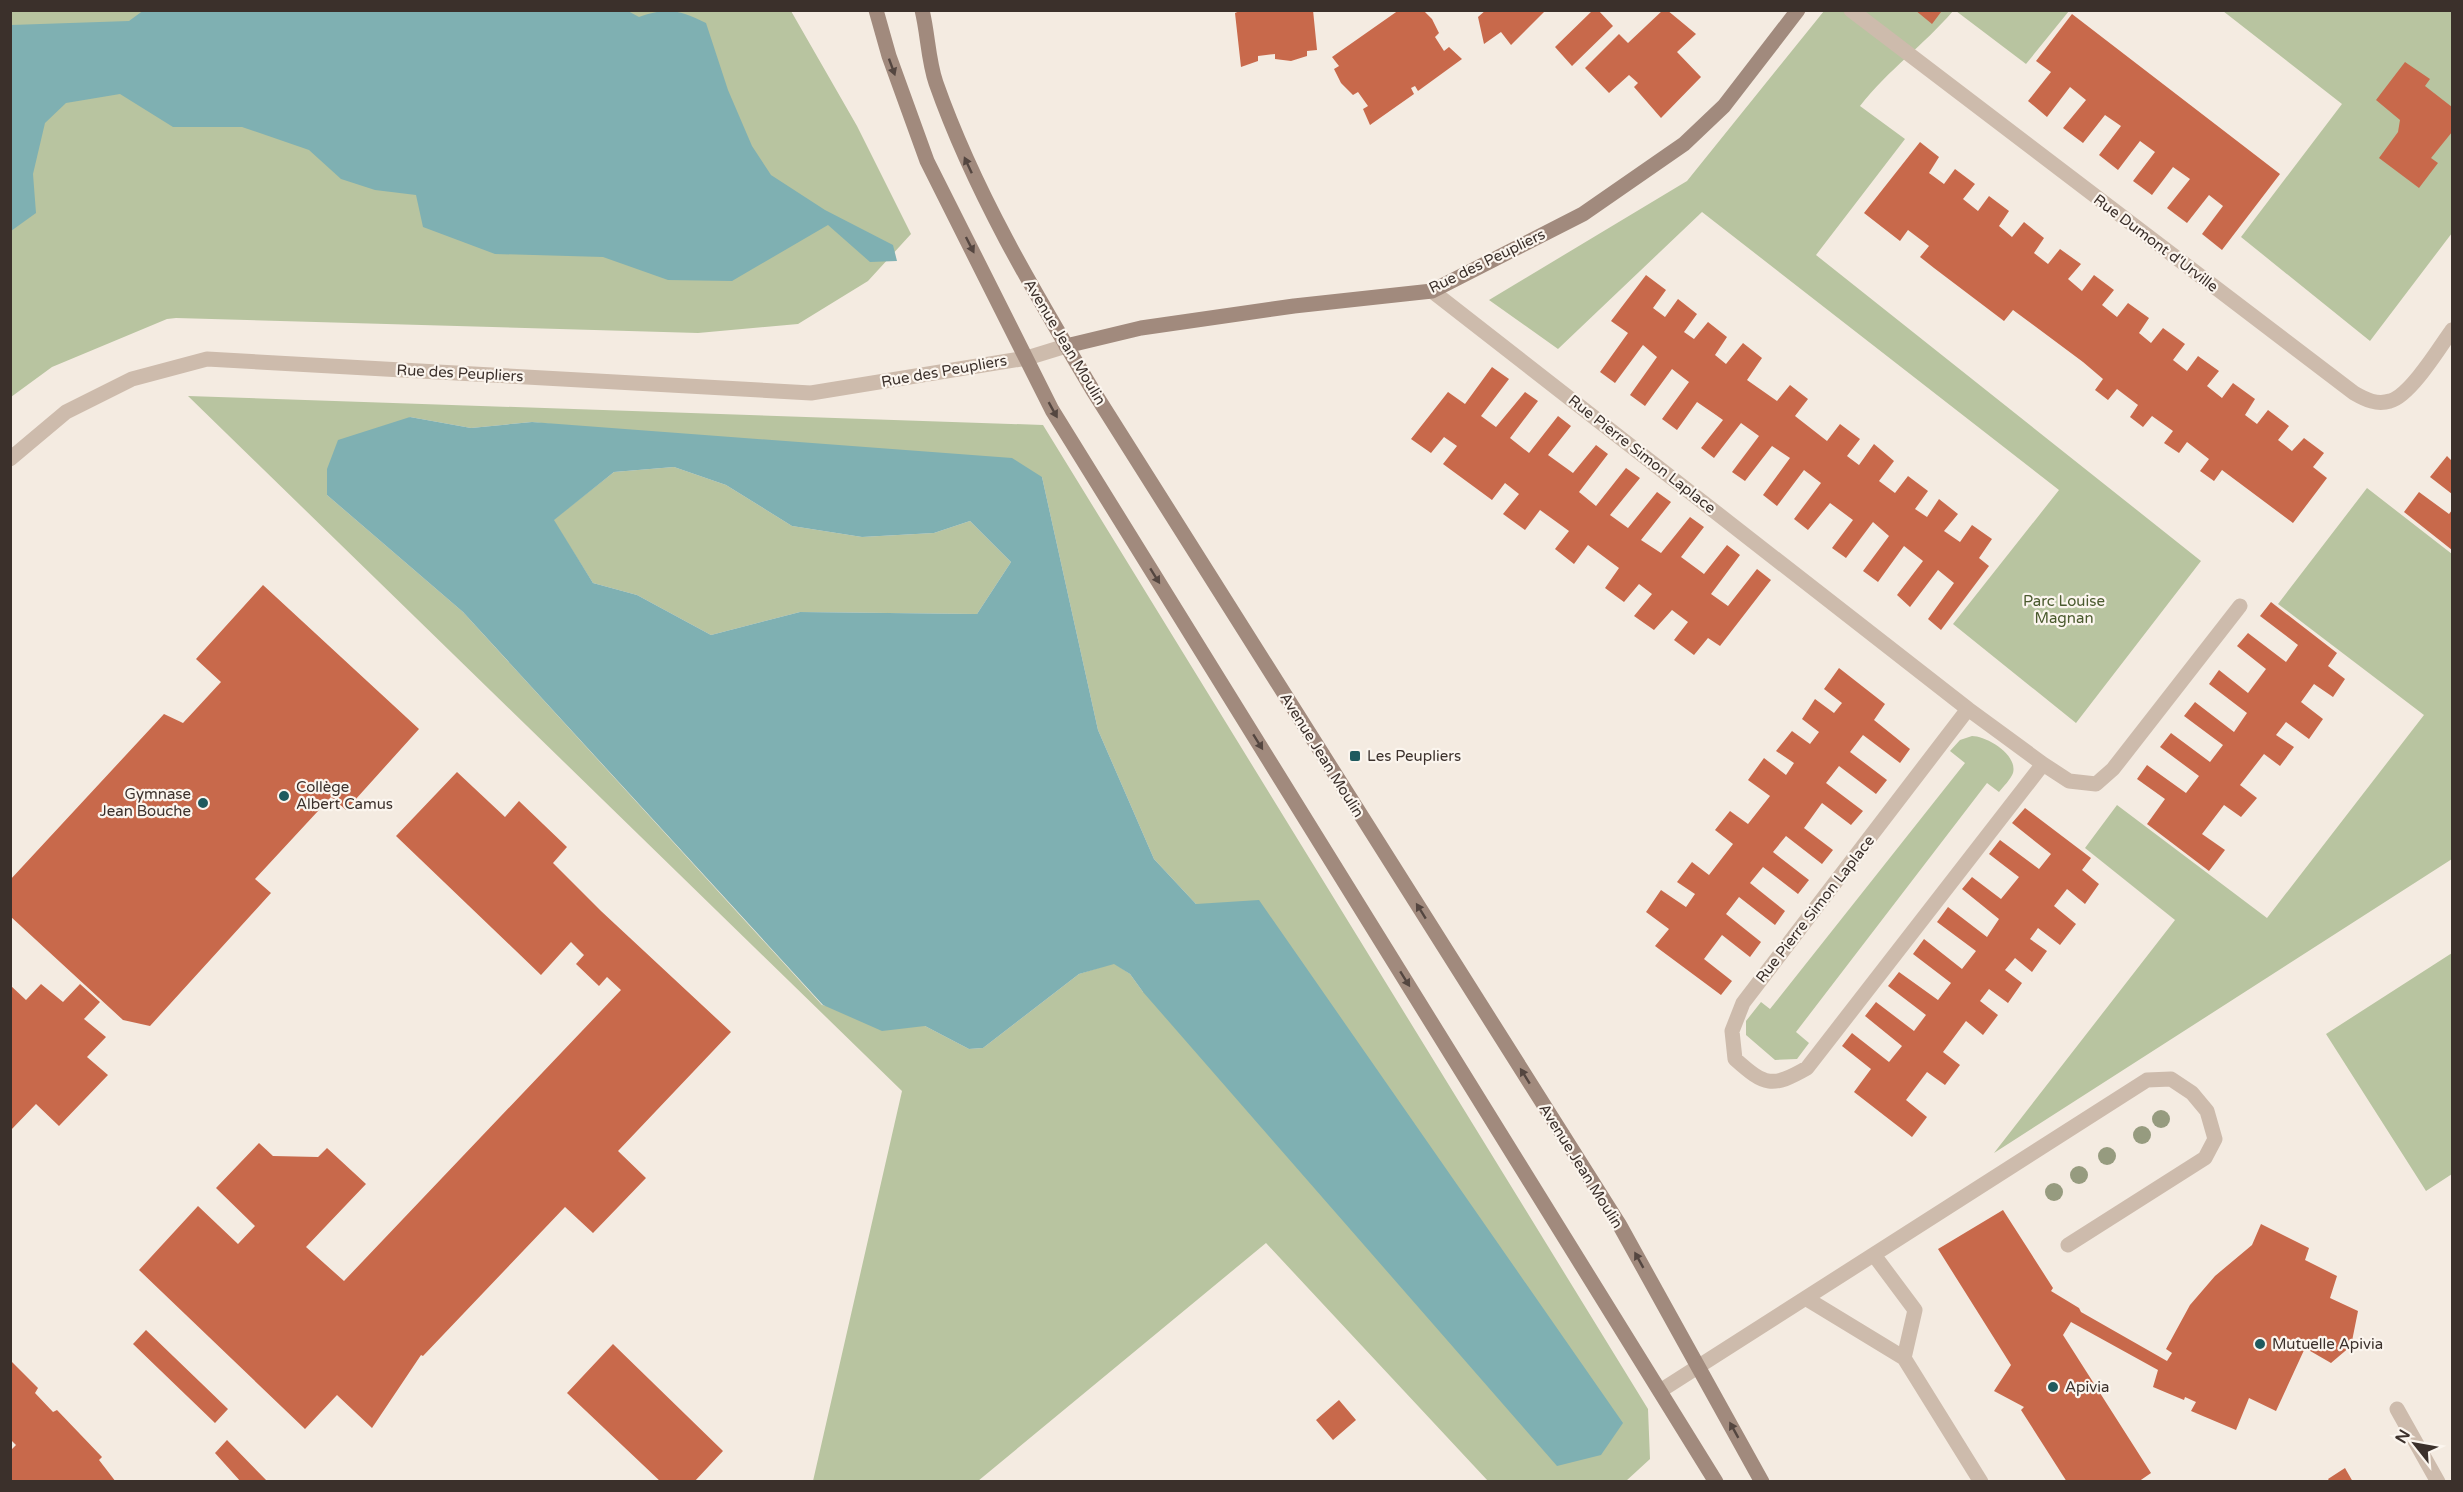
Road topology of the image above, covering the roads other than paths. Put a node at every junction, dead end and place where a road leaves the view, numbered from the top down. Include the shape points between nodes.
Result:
1 (876, 10) edge
2 (922, 10) edge
3 (1798, 10) edge
4 (1851, 10) edge
5 (1432, 291) junction
6 (2452, 330) edge
7 (1066, 346) junction
8 (1027, 358) junction
9 (10, 459) edge
10 (2240, 606) dead end
11 (1968, 709) junction
12 (2043, 764) junction
13 (2068, 1245) dead end
14 (1874, 1255) junction
15 (1807, 1299) junction
16 (1904, 1358) junction
17 (1699, 1368) junction
18 (1660, 1391) junction
19 (2397, 1409) dead end
20 (1716, 1482) edge
21 (1762, 1482) edge
22 (1981, 1482) edge
23 (2438, 1482) edge

1 -> 8 main road via 927,161
7 -> 2 main road, Avenue Jean Moulin via 967,164 934,80
3 - 5 main road, Rue des Peupliers via 1724,106 1684,144 1583,214
4 - 6 street, Rue Dumont d'Urville via 2368,401 2392,401 2406,391
5 - 7 main road, Rue des Peupliers via 1141,328
5 - 11 street, Rue Pierre Simon Laplace
7 - 8 street, Rue des Peupliers
17 -> 7 main road, Avenue Jean Moulin via 1618,1224
8 - 9 street, Rue des Peupliers via 811,393 207,359 132,379 66,412
8 -> 18 main road via 1052,410
10 - 12 street via 2113,770 2096,784 2069,782
11 - 12 street
11 - 12 street, Rue Pierre Simon Laplace via 1743,1003 1732,1031 1735,1059 1756,1079 1782,1082 1807,1068
13 - 14 street via 2205,1158 2215,1139 2207,1111 2192,1093 2171,1079 2147,1080
14 - 15 street
14 - 16 street via 1915,1310
15 - 16 street
15 - 17 street
16 - 22 street
17 - 18 street
21 -> 17 main road, Avenue Jean Moulin
18 - 20 main road
19 - 23 street

